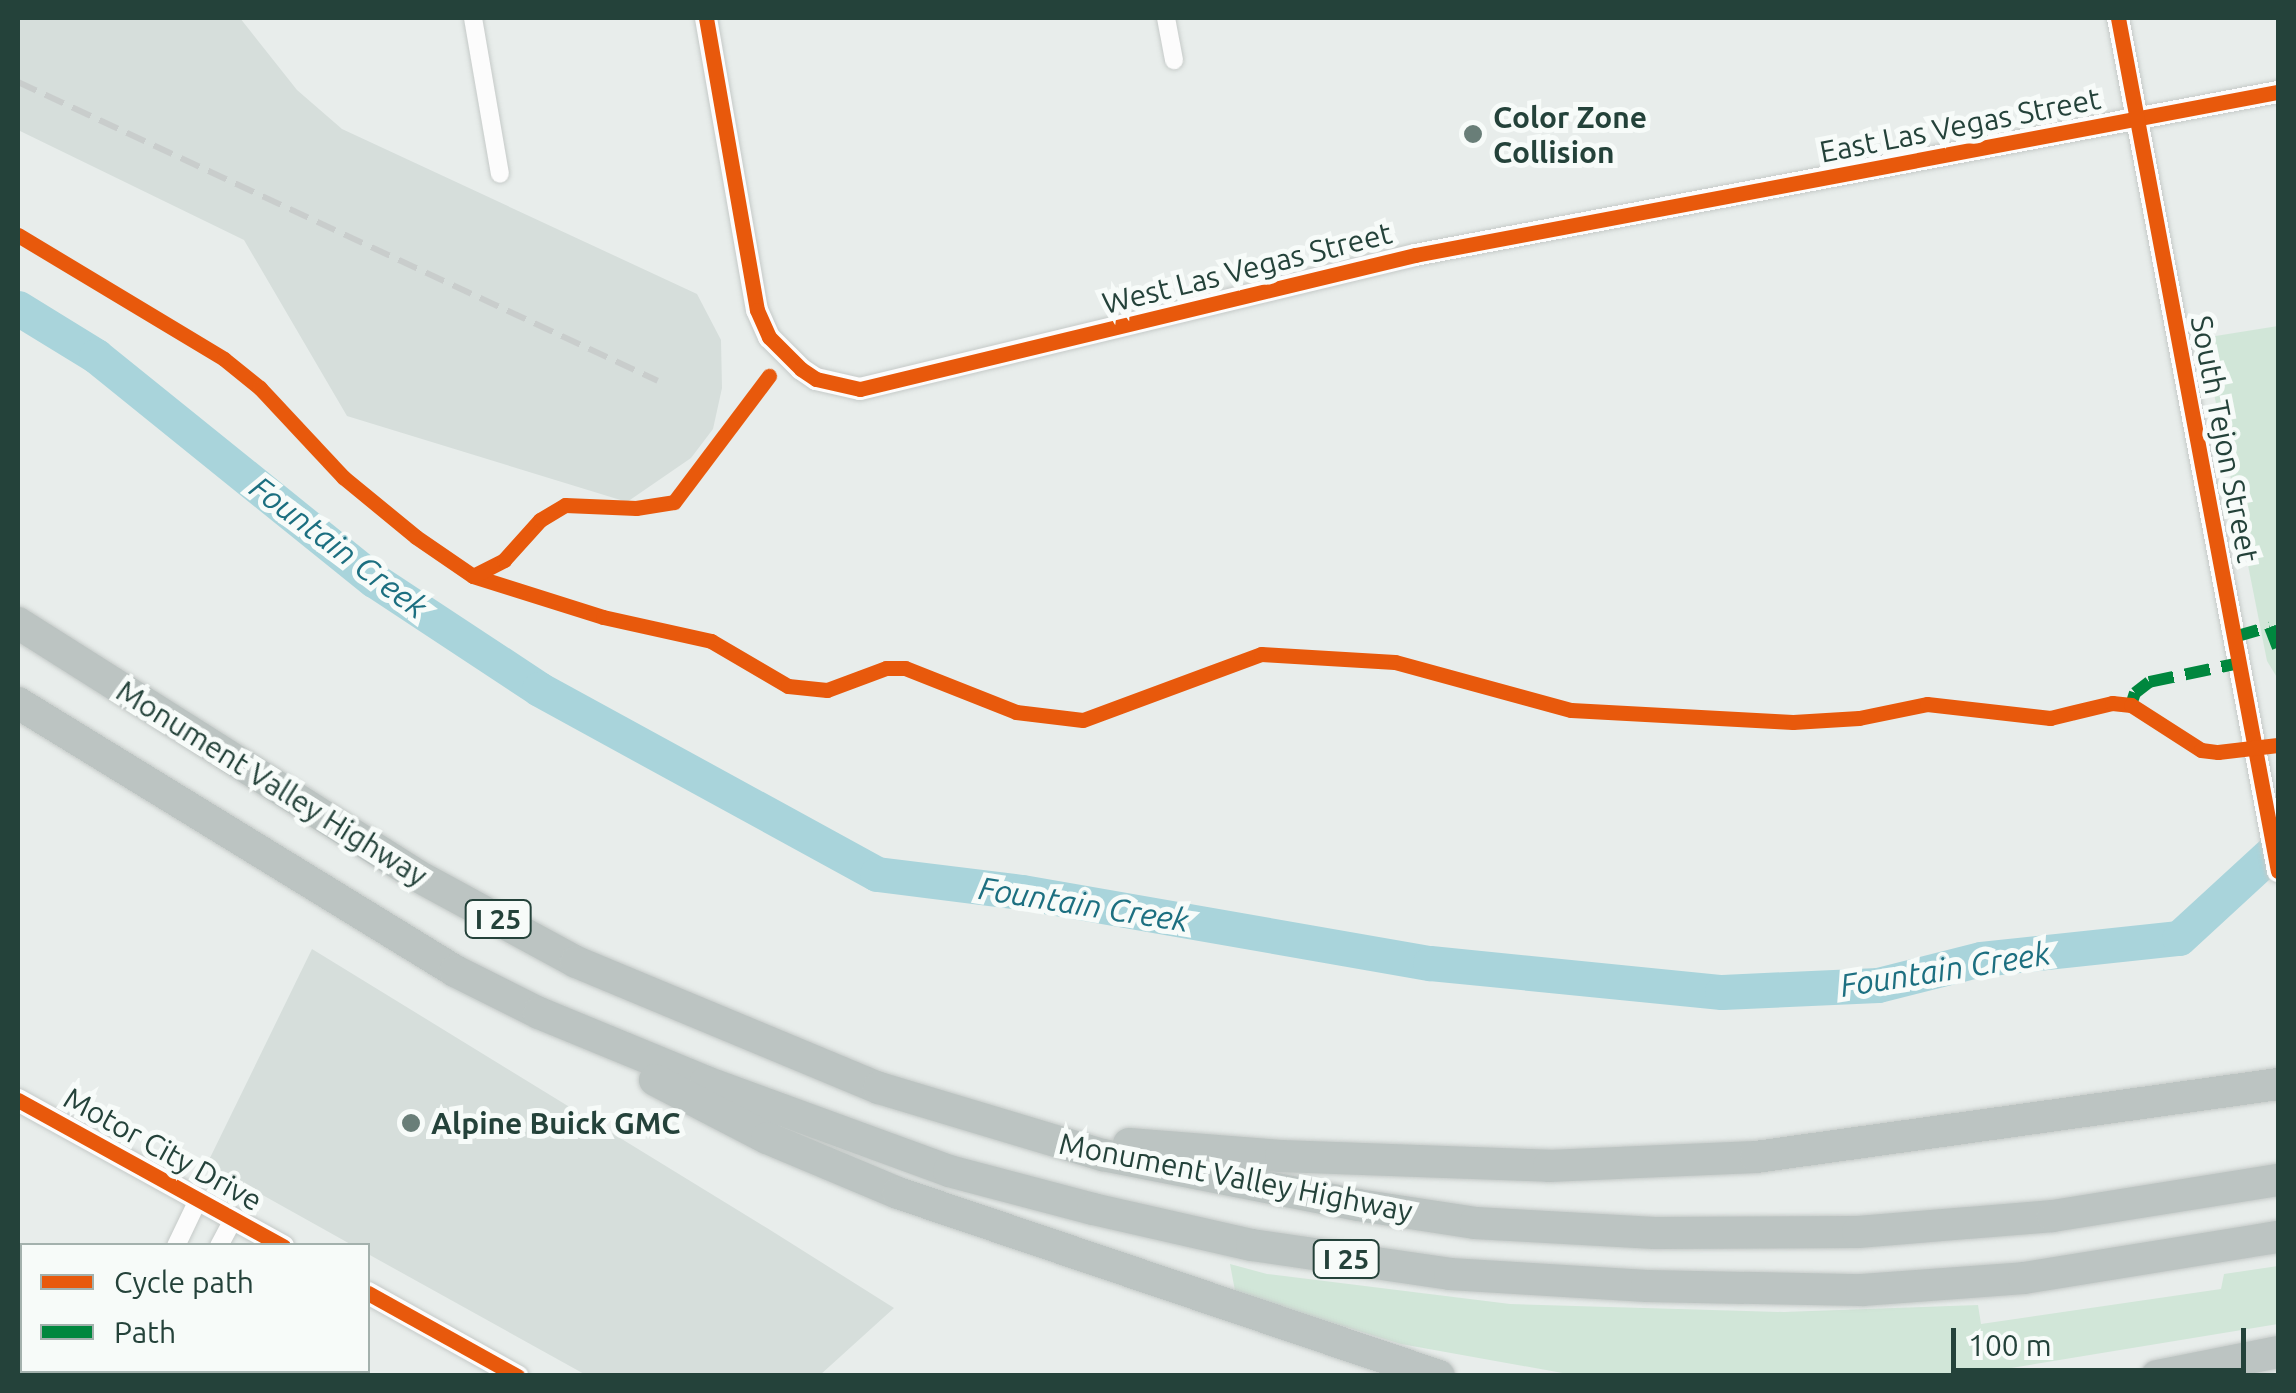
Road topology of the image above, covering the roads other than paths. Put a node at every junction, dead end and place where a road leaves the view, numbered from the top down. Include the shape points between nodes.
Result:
1 (473, 18) edge
2 (706, 18) edge
3 (1166, 18) edge
4 (2118, 18) edge
5 (1174, 60) dead end
6 (2278, 92) edge
7 (2137, 119) junction
8 (500, 174) dead end
9 (1711, 200) joint
10 (18, 623) edge
11 (18, 703) edge
12 (2278, 871) edge
13 (539, 1013) junction
14 (2278, 1084) edge
15 (18, 1100) edge
16 (1020, 1132) junction
17 (2278, 1180) edge
18 (199, 1198) junction
19 (234, 1218) junction
20 (2278, 1237) edge
21 (177, 1243) edge
22 (221, 1243) edge
23 (278, 1243) edge
24 (370, 1294) edge
25 (2278, 1352) edge
26 (517, 1376) edge
27 (1438, 1376) edge
28 (2157, 1376) edge

1 - 8 street
2 - 9 street, West Las Vegas Street via 757,310 769,336 802,369 836,386 892,384 1414,255
3 - 5 street
4 - 7 street, South Tejon Street
6 - 7 street, East Las Vegas Street
7 - 9 street, East Las Vegas Street
7 - 12 street, South Tejon Street
10 - 16 highway, Monument Valley Highway / I 25 via 416,875 576,962 879,1088
11 - 13 highway, Monument Valley Highway / I 25 via 455,972
13 - 20 highway, Monument Valley Highway / I 25 via 949,1170 1252,1245 1450,1274 1862,1290 2024,1278
13 - 27 highway via 702,1107 898,1193
14 - 16 highway via 1756,1157 1612,1164 1281,1156
15 - 18 street, Motor City Drive
16 - 17 highway, Monument Valley Highway / I 25 via 1183,1174 1475,1223 1656,1233 1858,1232 2053,1216
18 - 19 street, Motor City Drive
18 - 21 street
19 - 22 street
19 - 23 street, Motor City Drive
24 - 26 street
25 - 28 highway

